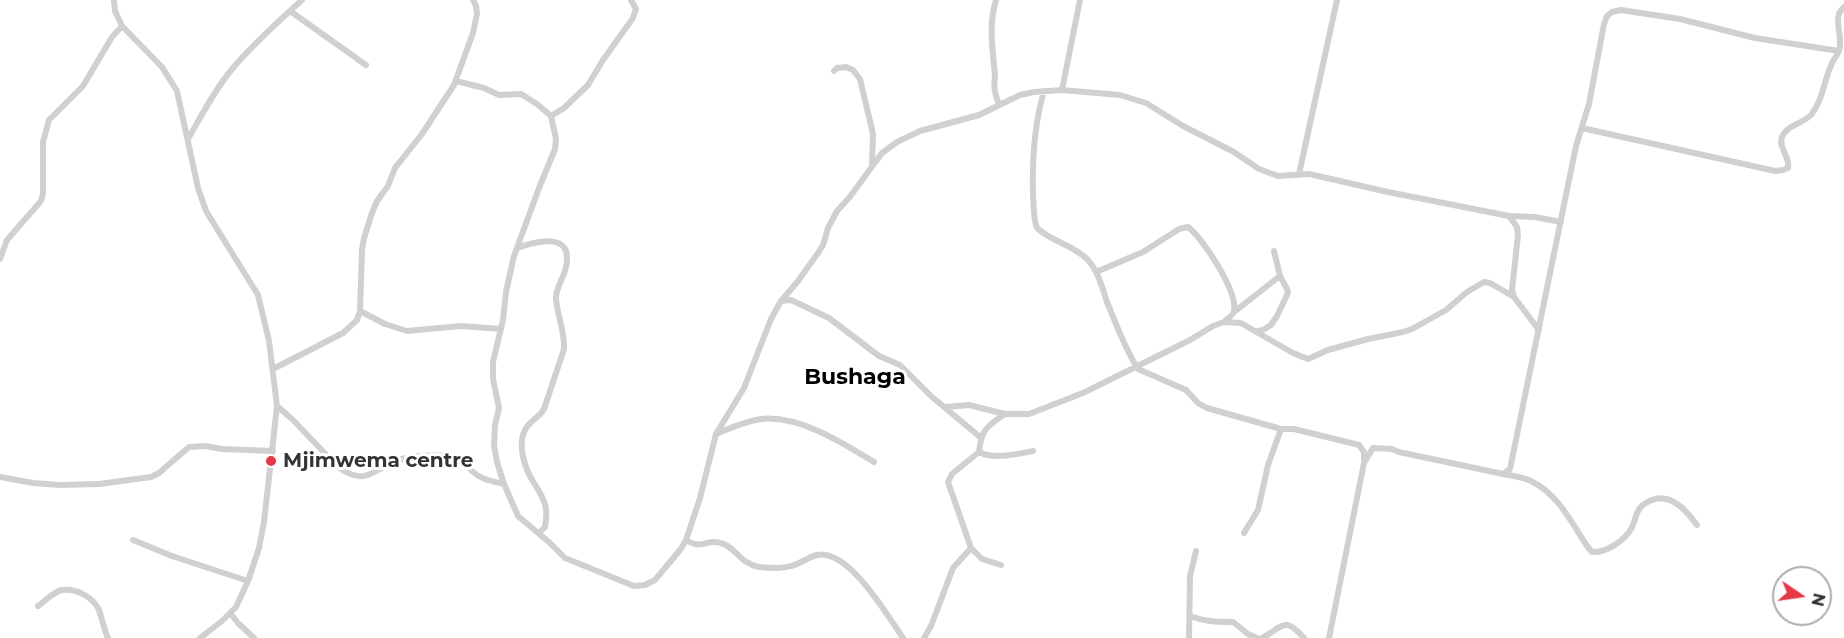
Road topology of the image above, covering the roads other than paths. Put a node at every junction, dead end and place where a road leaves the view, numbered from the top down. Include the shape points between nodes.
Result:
1 (114, 0) edge
2 (302, 0) edge
3 (473, 0) edge
4 (631, 0) edge
5 (996, 0) edge
6 (1080, 0) edge
7 (1337, 0) edge
8 (1844, 7) edge
9 (290, 11) junction
10 (122, 26) junction
11 (1839, 51) junction
12 (366, 65) dead end
13 (834, 71) dead end
14 (456, 81) junction
15 (1062, 90) junction
16 (1044, 91) junction
17 (999, 105) junction
18 (551, 116) junction
19 (1582, 128) junction
20 (188, 140) junction
21 (872, 166) junction
22 (1299, 174) junction
23 (1509, 216) junction
24 (1561, 222) junction
25 (3, 238) edge
26 (517, 248) junction
27 (1274, 251) dead end
28 (0, 259) edge
29 (1096, 272) junction
30 (1280, 276) junction
31 (1514, 297) junction
32 (781, 301) junction
33 (360, 311) junction
34 (1234, 312) junction
35 (1224, 322) junction
36 (501, 328) junction
37 (1539, 330) junction
38 (1256, 331) junction
39 (1136, 366) junction
40 (273, 369) junction
41 (277, 406) junction
42 (945, 407) junction
43 (1005, 414) junction
44 (1281, 429) junction
45 (716, 434) junction
46 (980, 437) junction
47 (1033, 451) dead end
48 (273, 452) junction
49 (979, 452) junction
50 (874, 462) dead end
51 (1364, 463) junction
52 (1503, 474) junction
53 (0, 477) edge
54 (504, 484) junction
55 (1697, 525) dead end
56 (1244, 532) dead end
57 (539, 533) junction
58 (133, 540) dead end
59 (686, 540) junction
60 (971, 548) junction
61 (1196, 551) dead end
62 (1001, 565) dead end
63 (248, 581) junction
64 (38, 606) dead end
65 (230, 613) junction
66 (1191, 616) junction
67 (108, 638) edge
68 (200, 638) edge
69 (254, 638) edge
70 (903, 638) edge
71 (924, 638) edge
72 (1189, 638) edge
73 (1257, 638) edge
74 (1262, 638) edge
75 (1304, 638) edge
76 (1329, 638) edge

1 - 10 street
2 - 9 street
3 - 14 street via 477,14
4 - 18 street via 636,9 633,18 588,85
5 - 17 street via 991,37
6 - 15 street
7 - 22 street
8 - 11 street via 1838,15
9 - 12 street
9 - 20 street via 233,68
10 - 20 street via 171,79
10 - 25 street via 83,86 49,120 43,142 41,201
11 - 19 street via 1815,109 1782,136 1780,143 1789,163 1783,170
11 - 19 street via 1755,38 1680,19 1612,12 1604,24
13 - 21 street via 846,67 860,79 873,135
14 - 18 street via 499,94 521,94
14 - 33 street via 395,168 377,201 362,250
15 - 16 street
15 - 22 street via 1135,99 1259,169 1278,176
16 - 17 street via 1020,95
16 - 29 street via 1033,153 1035,223 1041,232 1083,255
17 - 21 street via 897,142
18 - 26 street via 555,149
19 - 24 street
20 - 40 street via 207,211 258,295
21 - 32 street via 832,218 823,245
22 - 23 street
23 - 24 street
23 - 31 street via 1518,235
24 - 37 street
25 - 28 street
26 - 36 street
26 - 57 street via 547,240 562,246 567,258 556,300 564,349 544,409 528,424 521,444 528,470 546,507 545,527
27 - 30 street
29 - 34 street via 1188,227 1215,259
29 - 39 street
30 - 34 street
30 - 38 street via 1287,289 1286,300 1271,325
31 - 37 street
31 - 38 street via 1484,282 1412,329 1328,350 1308,359
32 - 42 street via 791,300 829,318 879,356 900,365
32 - 45 street via 747,382
33 - 36 street via 407,331 461,326
33 - 40 street via 357,320 343,333
34 - 35 street
35 - 38 street via 1241,322
35 - 39 street
36 - 54 street via 492,370 499,408 494,445
37 - 52 street via 1512,463
39 - 43 street via 1029,414
39 - 44 street via 1186,390 1202,405
40 - 41 street
41 - 48 street
41 - 54 street via 350,474 365,477 409,457 458,456 484,479
42 - 43 street via 969,405
42 - 46 street
43 - 46 street
44 - 51 street via 1359,445
44 - 56 street via 1258,510
45 - 50 street via 773,419 814,430
45 - 59 street
46 - 49 street
47 - 49 street via 1010,455
48 - 53 street via 195,445 159,474 99,484 60,485
48 - 63 street via 259,548
49 - 60 street via 948,482
51 - 52 street via 1375,447
51 - 76 street
52 - 55 street via 1529,480 1547,491 1592,552 1602,552 1626,535 1643,504 1655,499 1674,501
54 - 57 street via 518,516
57 - 59 street via 564,558 634,586 655,580
58 - 63 street
59 - 70 street via 695,546 720,542 749,564 761,567 790,566 819,555 836,559 862,579
60 - 62 street via 982,559
60 - 71 street via 953,568
61 - 66 street via 1190,576
63 - 65 street
64 - 67 street via 63,590 85,595 99,609
65 - 68 street
65 - 69 street
66 - 72 street
66 - 73 street via 1216,623 1233,622
74 - 75 street via 1288,625

